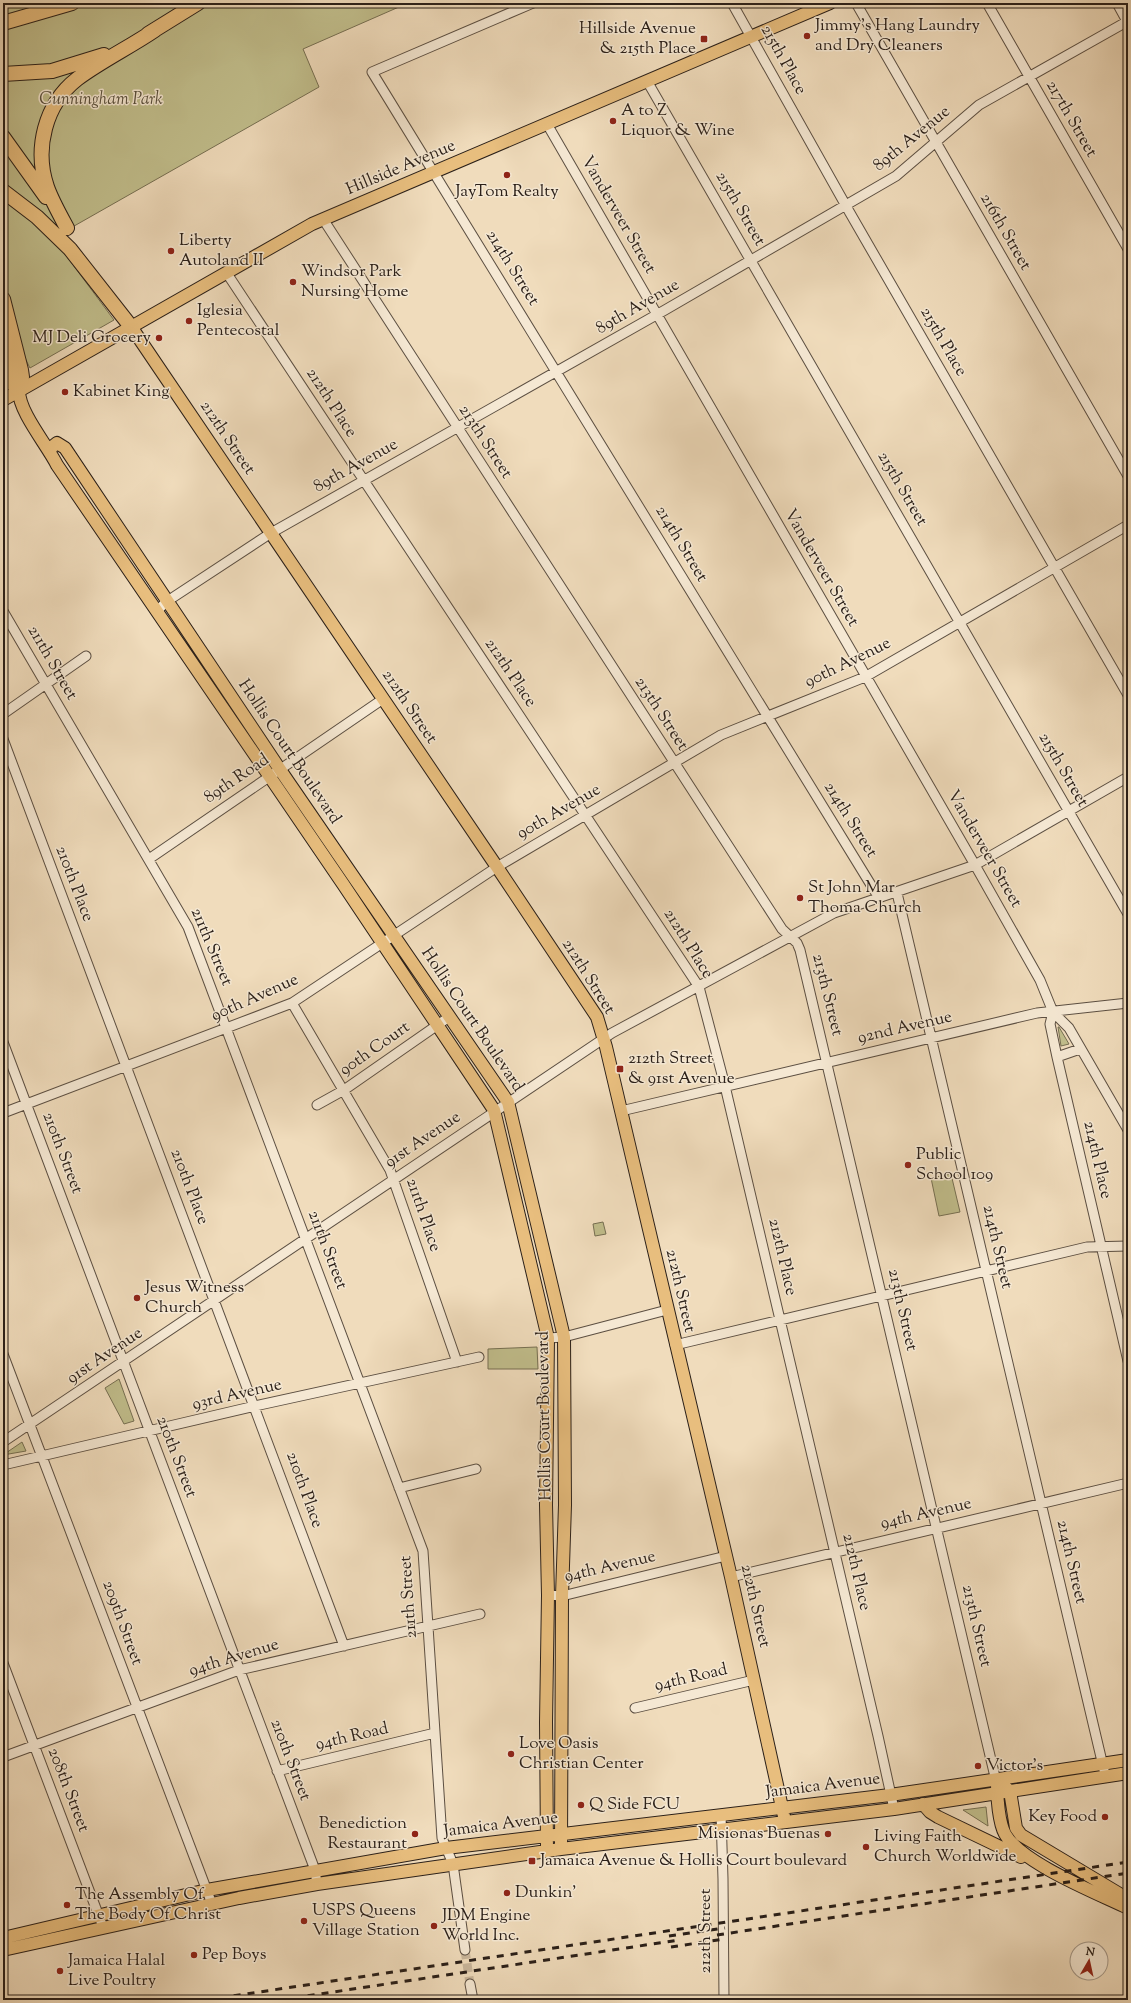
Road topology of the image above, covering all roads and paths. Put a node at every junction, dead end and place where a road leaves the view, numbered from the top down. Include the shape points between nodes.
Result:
1 (72, 3) edge
2 (198, 3) edge
3 (533, 3) edge
4 (732, 3) edge
5 (830, 3) edge
6 (856, 3) edge
7 (987, 3) edge
8 (1117, 3) edge
9 (1128, 22) edge
10 (3, 23) edge
11 (155, 30) junction
12 (751, 37) junction
13 (3, 74) edge
14 (1029, 78) junction
15 (647, 81) junction
16 (547, 124) junction
17 (3, 137) edge
18 (936, 143) junction
19 (434, 172) junction
20 (3, 191) edge
21 (846, 206) junction
22 (323, 219) junction
23 (67, 228) junction
24 (1128, 250) edge
25 (751, 260) junction
26 (88, 270) junction
27 (226, 272) junction
28 (3, 299) edge
29 (657, 315) junction
30 (132, 328) junction
31 (3, 350) edge
32 (557, 372) junction
33 (19, 391) junction
34 (3, 400) edge
35 (457, 428) junction
36 (50, 451) junction
37 (1128, 476) edge
38 (364, 480) junction
39 (97, 498) junction
40 (87, 508) junction
41 (1128, 525) edge
42 (271, 533) junction
43 (128, 544) junction
44 (118, 554) junction
45 (1054, 568) junction
46 (166, 602) junction
47 (3, 611) edge
48 (157, 611) junction
49 (960, 622) junction
50 (86, 656) dead end
51 (205, 659) junction
52 (195, 667) junction
53 (865, 676) junction
54 (46, 684) junction
55 (1128, 695) edge
56 (383, 699) junction
57 (237, 706) junction
58 (3, 714) edge
59 (227, 714) junction
60 (768, 717) junction
61 (3, 739) edge
62 (674, 764) junction
63 (280, 769) junction
64 (269, 776) junction
65 (1128, 777) edge
66 (1069, 812) junction
67 (585, 815) junction
68 (314, 830) junction
69 (149, 859) junction
70 (975, 865) junction
71 (497, 866) junction
72 (348, 881) junction
73 (898, 893) junction
74 (879, 898) junction
75 (1128, 914) edge
76 (395, 936) junction
77 (790, 937) junction
78 (382, 945) junction
79 (699, 987) junction
80 (292, 1003) junction
81 (1128, 1003) edge
82 (1053, 1012) junction
83 (449, 1017) junction
84 (437, 1026) junction
85 (227, 1029) junction
86 (603, 1038) junction
87 (932, 1038) junction
88 (3, 1042) edge
89 (1080, 1049) junction
90 (1057, 1057) junction
91 (827, 1062) junction
92 (127, 1067) junction
93 (725, 1086) junction
94 (344, 1090) junction
95 (508, 1102) junction
96 (27, 1105) junction
97 (317, 1106) dead end
98 (494, 1110) junction
99 (621, 1111) junction
100 (3, 1114) edge
101 (1128, 1130) edge
102 (526, 1177) junction
103 (394, 1179) junction
104 (511, 1181) junction
105 (306, 1239) junction
106 (1128, 1246) edge
107 (1101, 1248) junction
108 (544, 1257) junction
109 (530, 1261) junction
110 (987, 1271) junction
111 (882, 1296) junction
112 (214, 1301) junction
113 (667, 1310) junction
114 (780, 1319) junction
115 (564, 1337) junction
116 (548, 1338) junction
117 (675, 1345) junction
118 (3, 1354) edge
119 (479, 1357) dead end
120 (1128, 1361) edge
121 (124, 1362) junction
122 (456, 1362) junction
123 (360, 1384) junction
124 (255, 1406) junction
125 (564, 1418) junction
126 (547, 1420) junction
127 (30, 1426) junction
128 (150, 1432) junction
129 (3, 1442) edge
130 (43, 1456) junction
131 (3, 1465) edge
132 (476, 1469) dead end
133 (1128, 1483) edge
134 (399, 1488) junction
135 (1040, 1504) junction
136 (546, 1505) junction
137 (565, 1505) junction
138 (937, 1528) junction
139 (835, 1552) junction
140 (726, 1556) junction
141 (731, 1577) junction
142 (548, 1595) junction
143 (562, 1596) junction
144 (480, 1614) dead end
145 (427, 1626) junction
146 (344, 1646) junction
147 (546, 1657) junction
148 (563, 1657) junction
149 (3, 1663) edge
150 (239, 1670) junction
151 (754, 1680) junction
152 (136, 1707) junction
153 (635, 1708) dead end
154 (563, 1721) junction
155 (546, 1722) junction
156 (435, 1734) junction
157 (34, 1746) junction
158 (3, 1757) edge
159 (1128, 1760) edge
160 (1103, 1763) junction
161 (277, 1771) junction
162 (1128, 1773) edge
163 (1105, 1776) junction
164 (997, 1787) junction
165 (1010, 1791) junction
166 (890, 1795) junction
167 (923, 1804) junction
168 (783, 1809) junction
169 (894, 1809) junction
170 (721, 1815) junction
171 (785, 1821) junction
172 (722, 1830) junction
173 (562, 1834) junction
174 (547, 1836) junction
175 (446, 1848) junction
176 (562, 1849) junction
177 (547, 1851) junction
178 (1034, 1861) junction
179 (452, 1864) junction
180 (315, 1870) junction
181 (317, 1884) junction
182 (207, 1890) junction
183 (1128, 1899) edge
184 (212, 1904) junction
185 (1128, 1908) edge
186 (101, 1922) junction
187 (3, 1938) edge
188 (3, 1950) edge
189 (465, 1950) tunnel mouth
190 (470, 1984) tunnel mouth
191 (473, 2000) edge
192 (724, 2000) edge

1 - 10 highway
2 - 11 highway
3 - 19 street, 214th Street via 372,72
4 - 12 street, 215th Place
5 - 12 main road, Hillside Avenue
6 - 18 street, 216th Street
7 - 14 street, 217th Street
8 - 9 street
9 - 14 street, 89th Avenue
11 - 13 highway via 104,55 67,67 37,73
11 - 23 highway via 77,79 64,92 49,116 42,141 42,167 50,196
12 - 15 main road, Hillside Avenue
12 - 21 street, 215th Place
14 - 18 street, 89th Avenue via 979,106
14 - 24 street, 217th Street
15 - 16 main road, Hillside Avenue
15 - 25 street, 215th Street
16 - 19 main road, Hillside Avenue
16 - 29 street, Vanderveer Street
17 - 23 highway
18 - 21 street, 89th Avenue via 896,176
18 - 37 street, 216th Street
19 - 22 main road, Hillside Avenue
19 - 32 street, 214th Street
20 - 26 highway via 48,227
21 - 25 street, 89th Avenue
21 - 45 street, 215th Place
22 - 27 main road, Hillside Avenue
22 - 35 street, 213th Street
23 - 26 highway via 78,244
25 - 29 street, 89th Avenue
25 - 49 street, 215th Street
26 - 30 highway
27 - 30 main road, Hillside Avenue
27 - 38 street, 212th Place
28 - 33 highway via 22,370
29 - 32 street, 89th Avenue
29 - 53 street, Vanderveer Street
30 - 33 main road, Hillside Avenue
30 - 42 main road, 212th Street
31 - 33 highway via 12,383
32 - 35 street, 89th Avenue
32 - 60 street, 214th Street
33 - 34 main road, Hillside Avenue
33 - 36 main road, Hollis Court Boulevard via 24,410
35 - 38 street, 89th Avenue
35 - 62 street, 213th Street
36 - 39 main road, Hollis Court Boulevard via 55,444 63,445
36 - 40 main road, Hollis Court Boulevard
38 - 42 street, 89th Avenue
38 - 67 street, 212th Place
39 - 40 main road
39 - 43 main road, Hollis Court Boulevard
40 - 44 main road, Hollis Court Boulevard
41 - 45 street, 90th Avenue
42 - 46 street, 89th Avenue
42 - 56 main road, 212th Street
43 - 44 main road
43 - 46 main road, Hollis Court Boulevard
44 - 48 main road, Hollis Court Boulevard
45 - 49 street, 90th Avenue
45 - 55 street, 215th Place
46 - 48 street, 89th Avenue
46 - 51 main road, Hollis Court Boulevard
47 - 54 street, 211th Street
48 - 52 main road, Hollis Court Boulevard
49 - 53 street, 90th Avenue
49 - 66 street, 215th Street
50 - 54 street
51 - 52 main road
51 - 57 main road, Hollis Court Boulevard
52 - 59 main road, Hollis Court Boulevard
53 - 60 street, 90th Avenue
53 - 70 street, Vanderveer Street
54 - 58 street
54 - 69 street, 211th Street
56 - 63 street, 89th Road
56 - 71 main road, 212th Street
57 - 59 main road
57 - 63 main road, Hollis Court Boulevard
59 - 64 main road, Hollis Court Boulevard
60 - 62 street, 90th Avenue via 721,735
60 - 74 street, 214th Street
61 - 92 street, 210th Place
62 - 67 street, 90th Avenue
62 - 77 street, 213th Street via 782,929
63 - 64 street, 89th Road
63 - 68 main road, Hollis Court Boulevard
64 - 68 main road, Hollis Court Boulevard
64 - 69 street, 89th Road
65 - 66 street
66 - 70 street
66 - 75 street, 215th Street
67 - 71 street, 90th Avenue
67 - 79 street, 212th Place
68 - 72 main road, Hollis Court Boulevard
69 - 85 street, 211th Street via 188,927
70 - 73 street
70 - 82 street, Vanderveer Street via 1040,980
71 - 76 street, 90th Avenue
71 - 86 main road, 212th Street via 597,1017
72 - 76 main road, Hollis Court Boulevard
72 - 78 main road, Hollis Court Boulevard
73 - 74 street
73 - 87 street, 214th Street
74 - 77 street, 91st Avenue via 834,913
76 - 78 street, 90th Avenue
76 - 83 main road, Hollis Court Boulevard
77 - 79 street, 91st Avenue
77 - 91 street, 213th Street via 800,950
78 - 80 street, 90th Avenue
78 - 84 main road, Hollis Court Boulevard
79 - 86 street, 91st Avenue
79 - 93 street, 212th Place
80 - 85 street, 90th Avenue
80 - 94 street, 211th Place
81 - 82 street, 92nd Avenue
82 - 87 street, 92nd Avenue via 1037,1013
82 - 89 street, Vanderveer Street via 1069,1028
82 - 90 street, 214th Place via 1050,1024
83 - 84 street, 90th Court
83 - 95 main road, Hollis Court Boulevard
84 - 94 street, 90th Court
84 - 98 main road, Hollis Court Boulevard
85 - 92 street, 90th Avenue
85 - 105 street, 211th Street
86 - 95 street, 91st Avenue
86 - 99 main road, 212th Street
87 - 91 street, 92nd Avenue
87 - 110 street, 214th Street
88 - 96 street, 210th Street
89 - 90 street
89 - 101 street, Vanderveer Street
90 - 107 street, 214th Place
91 - 93 street, 92nd Avenue
91 - 111 street, 213th Street
92 - 96 street, 90th Avenue
92 - 112 street, 210th Place
93 - 99 street, 92nd Avenue
93 - 114 street, 212th Place
94 - 97 street, 90th Court
94 - 103 street, 211th Place
95 - 98 street, 91st Avenue
95 - 102 main road, Hollis Court Boulevard
96 - 100 street, 90th Avenue
96 - 121 street, 210th Street
98 - 103 street, 91st Avenue
98 - 104 main road, Hollis Court Boulevard
99 - 113 main road, 212th Street
102 - 104 main road
102 - 108 main road, Hollis Court Boulevard
103 - 105 street, 91st Avenue
103 - 122 street, 211th Place
104 - 109 main road, Hollis Court Boulevard
105 - 112 street, 91st Avenue
105 - 123 street, 211th Street
106 - 107 street
107 - 110 street via 1087,1247
107 - 120 street, 214th Place
108 - 109 main road
108 - 115 main road, Hollis Court Boulevard
109 - 116 main road, Hollis Court Boulevard
110 - 111 street
110 - 135 street, 214th Street
111 - 114 street
111 - 138 street, 213th Street
112 - 121 street, 91st Avenue
112 - 124 street, 210th Place
113 - 115 street
113 - 117 main road, 212th Street
114 - 117 street
114 - 139 street, 212th Place
115 - 116 street
115 - 125 main road, Hollis Court Boulevard
116 - 126 main road, Hollis Court Boulevard
117 - 140 main road, 212th Street
118 - 127 street, 209th Street
119 - 122 street, 93rd Avenue
121 - 127 street, 91st Avenue
121 - 128 street, 210th Street
122 - 123 street, 93rd Avenue
123 - 124 street, 93rd Avenue
123 - 134 street, 211th Street
124 - 128 street, 93rd Avenue
124 - 146 street, 210th Place
125 - 126 main road
125 - 137 main road, Hollis Court Boulevard
126 - 136 main road, Hollis Court Boulevard
127 - 129 street, 91st Avenue
127 - 130 street, 209th Street
128 - 130 street, 93rd Avenue
128 - 150 street, 210th Street
130 - 131 street, 93rd Avenue
130 - 152 street, 209th Street
132 - 134 street
133 - 135 street, 94th Avenue
134 - 145 street, 211th Street via 423,1551
135 - 138 street, 94th Avenue
135 - 160 street, 214th Street
136 - 137 main road
136 - 142 main road, Hollis Court Boulevard
137 - 143 main road, Hollis Court Boulevard
138 - 139 street, 94th Avenue
138 - 164 street, 213th Street
139 - 141 street, 94th Avenue
139 - 166 street, 212th Place
140 - 141 main road, 212th Street
140 - 143 street, 94th Avenue
141 - 151 main road, 212th Street
142 - 143 street, 94th Avenue
142 - 147 main road, Hollis Court Boulevard
143 - 148 main road, Hollis Court Boulevard
144 - 145 street, 94th Avenue
145 - 146 street, 94th Avenue
145 - 156 street, 211th Street
146 - 150 street, 94th Avenue
147 - 148 main road
147 - 155 main road, Hollis Court Boulevard
148 - 154 main road, Hollis Court Boulevard
149 - 157 street, 208th Street
150 - 152 street, 94th Avenue
150 - 161 street, 210th Street
151 - 153 street, 94th Road
151 - 168 main road, 212th Street
152 - 157 street, 94th Avenue
152 - 182 street, 209th Street
154 - 155 main road
154 - 173 main road, Hollis Court Boulevard
155 - 174 main road, Hollis Court Boulevard
156 - 161 street, 94th Road
156 - 175 street, 211th Street via 442,1838
157 - 158 street, 94th Avenue
157 - 186 street, 208th Street
159 - 160 main road, Jamaica Avenue
160 - 163 street, 214th Street
160 - 164 main road, Jamaica Avenue
161 - 180 street, 210th Street
162 - 163 main road, Jamaica Avenue
163 - 165 main road, Jamaica Avenue
164 - 165 main road, Jamaica Avenue
164 - 166 main road, Jamaica Avenue via 976,1783
164 - 167 main road, Jamaica Avenue
164 - 178 main road via 1006,1835 1016,1848
165 - 183 main road via 1019,1834
166 - 168 main road, Jamaica Avenue
166 - 169 street, 212th Place
167 - 169 main road, Jamaica Avenue
167 - 178 main road via 930,1812 1012,1854
168 - 170 main road, Jamaica Avenue
168 - 171 main road, 212th Street
169 - 171 main road, Jamaica Avenue
170 - 172 street, 212th Street
170 - 173 main road, Jamaica Avenue
171 - 172 main road, Jamaica Avenue
172 - 176 main road, Jamaica Avenue
172 - 192 street, 212th Street
173 - 174 main road, Jamaica Avenue
173 - 176 main road, Hollis Court Boulevard
174 - 175 main road, Jamaica Avenue
174 - 177 main road, Hollis Court Boulevard
175 - 179 street, 211th Street
175 - 180 main road, Jamaica Avenue
176 - 177 main road, Jamaica Avenue
177 - 179 main road, Jamaica Avenue
178 - 185 main road
179 - 181 main road, Jamaica Avenue
179 - 189 street, 211th Street
180 - 181 street, 210th Street
180 - 182 main road, Jamaica Avenue
181 - 184 main road, Jamaica Avenue
182 - 184 street, 209th Street
182 - 186 main road, Jamaica Avenue
184 - 186 main road, Jamaica Avenue
186 - 187 main road, Jamaica Avenue
186 - 188 main road, Jamaica Avenue
190 - 191 street

